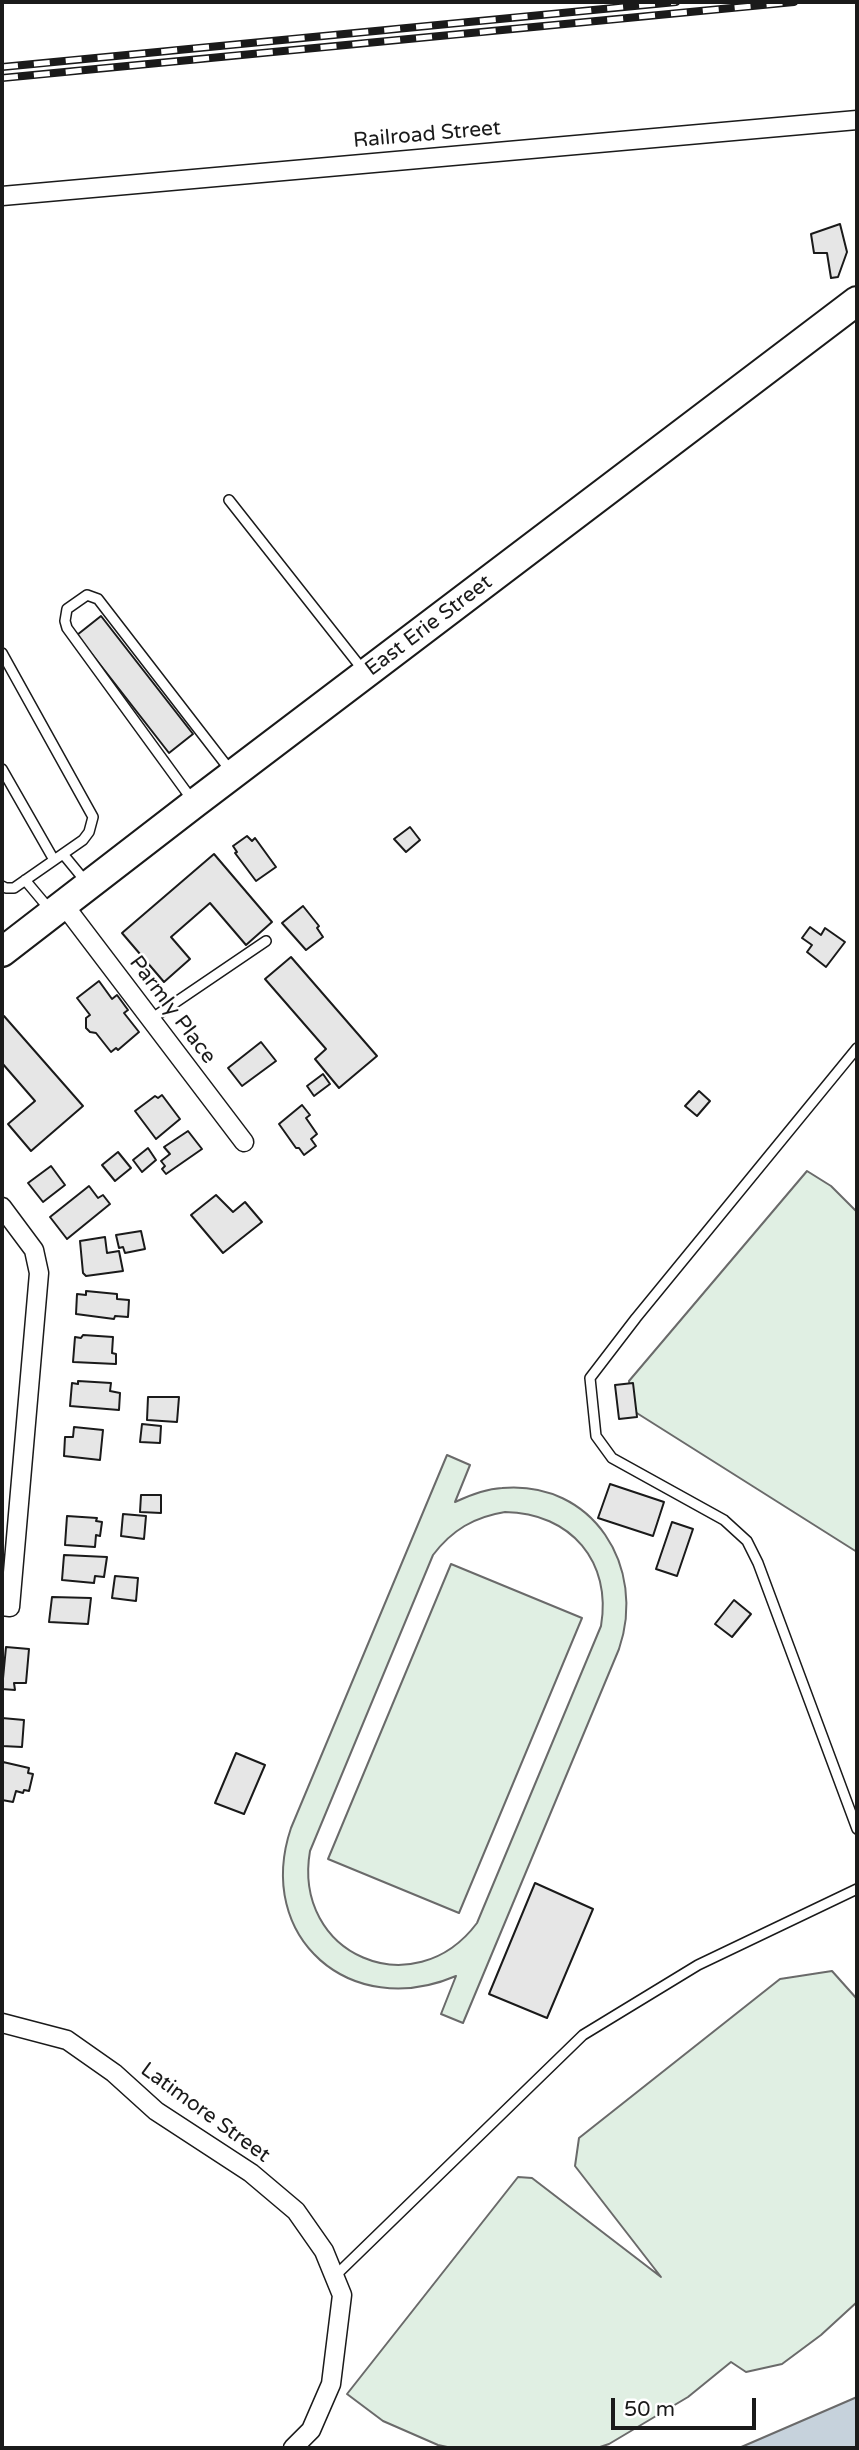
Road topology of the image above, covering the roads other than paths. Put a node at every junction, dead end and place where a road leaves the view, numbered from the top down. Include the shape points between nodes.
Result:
1 (857, 120) edge
2 (2, 196) edge
3 (857, 301) edge
4 (229, 500) dead end
5 (2, 653) edge
6 (366, 674) junction
7 (2, 769) edge
8 (233, 774) junction
9 (195, 803) junction
10 (63, 854) junction
11 (54, 860) junction
12 (25, 880) junction
13 (2, 886) edge
14 (89, 886) junction
15 (58, 909) junction
16 (266, 941) dead end
17 (2, 952) edge
18 (151, 1019) junction
19 (857, 1048) edge
20 (244, 1142) dead end
21 (2, 1207) edge
22 (2, 1606) edge
23 (857, 1829) edge
24 (857, 1889) edge
25 (2, 2023) edge
26 (335, 2276) junction
27 (293, 2448) edge

1 - 2 street, Railroad Street
3 - 6 main road, East Erie Street
4 - 6 lane
5 - 10 lane via 93,817 83,840
6 - 8 main road, East Erie Street
7 - 11 lane
8 - 9 main road, East Erie Street
8 - 9 lane via 98,599 87,595 67,609 67,628
9 - 14 main road, East Erie Street
10 - 11 lane
10 - 14 lane
11 - 12 lane
12 - 13 lane via 14,888
12 - 15 lane
14 - 15 main road, East Erie Street
15 - 17 main road, East Erie Street
15 - 18 street, Parmly Place
16 - 18 lane
18 - 20 street, Parmly Place
19 - 23 lane via 590,1378 596,1436 612,1458 724,1520 747,1541
21 - 22 street via 34,1250 39,1273 10,1607
24 - 26 lane via 698,1965 583,2035
25 - 26 street, Latimore Street via 67,2040 114,2073 156,2111 251,2173 296,2211
26 - 27 street, Latimore Street via 342,2295 331,2384 311,2430

